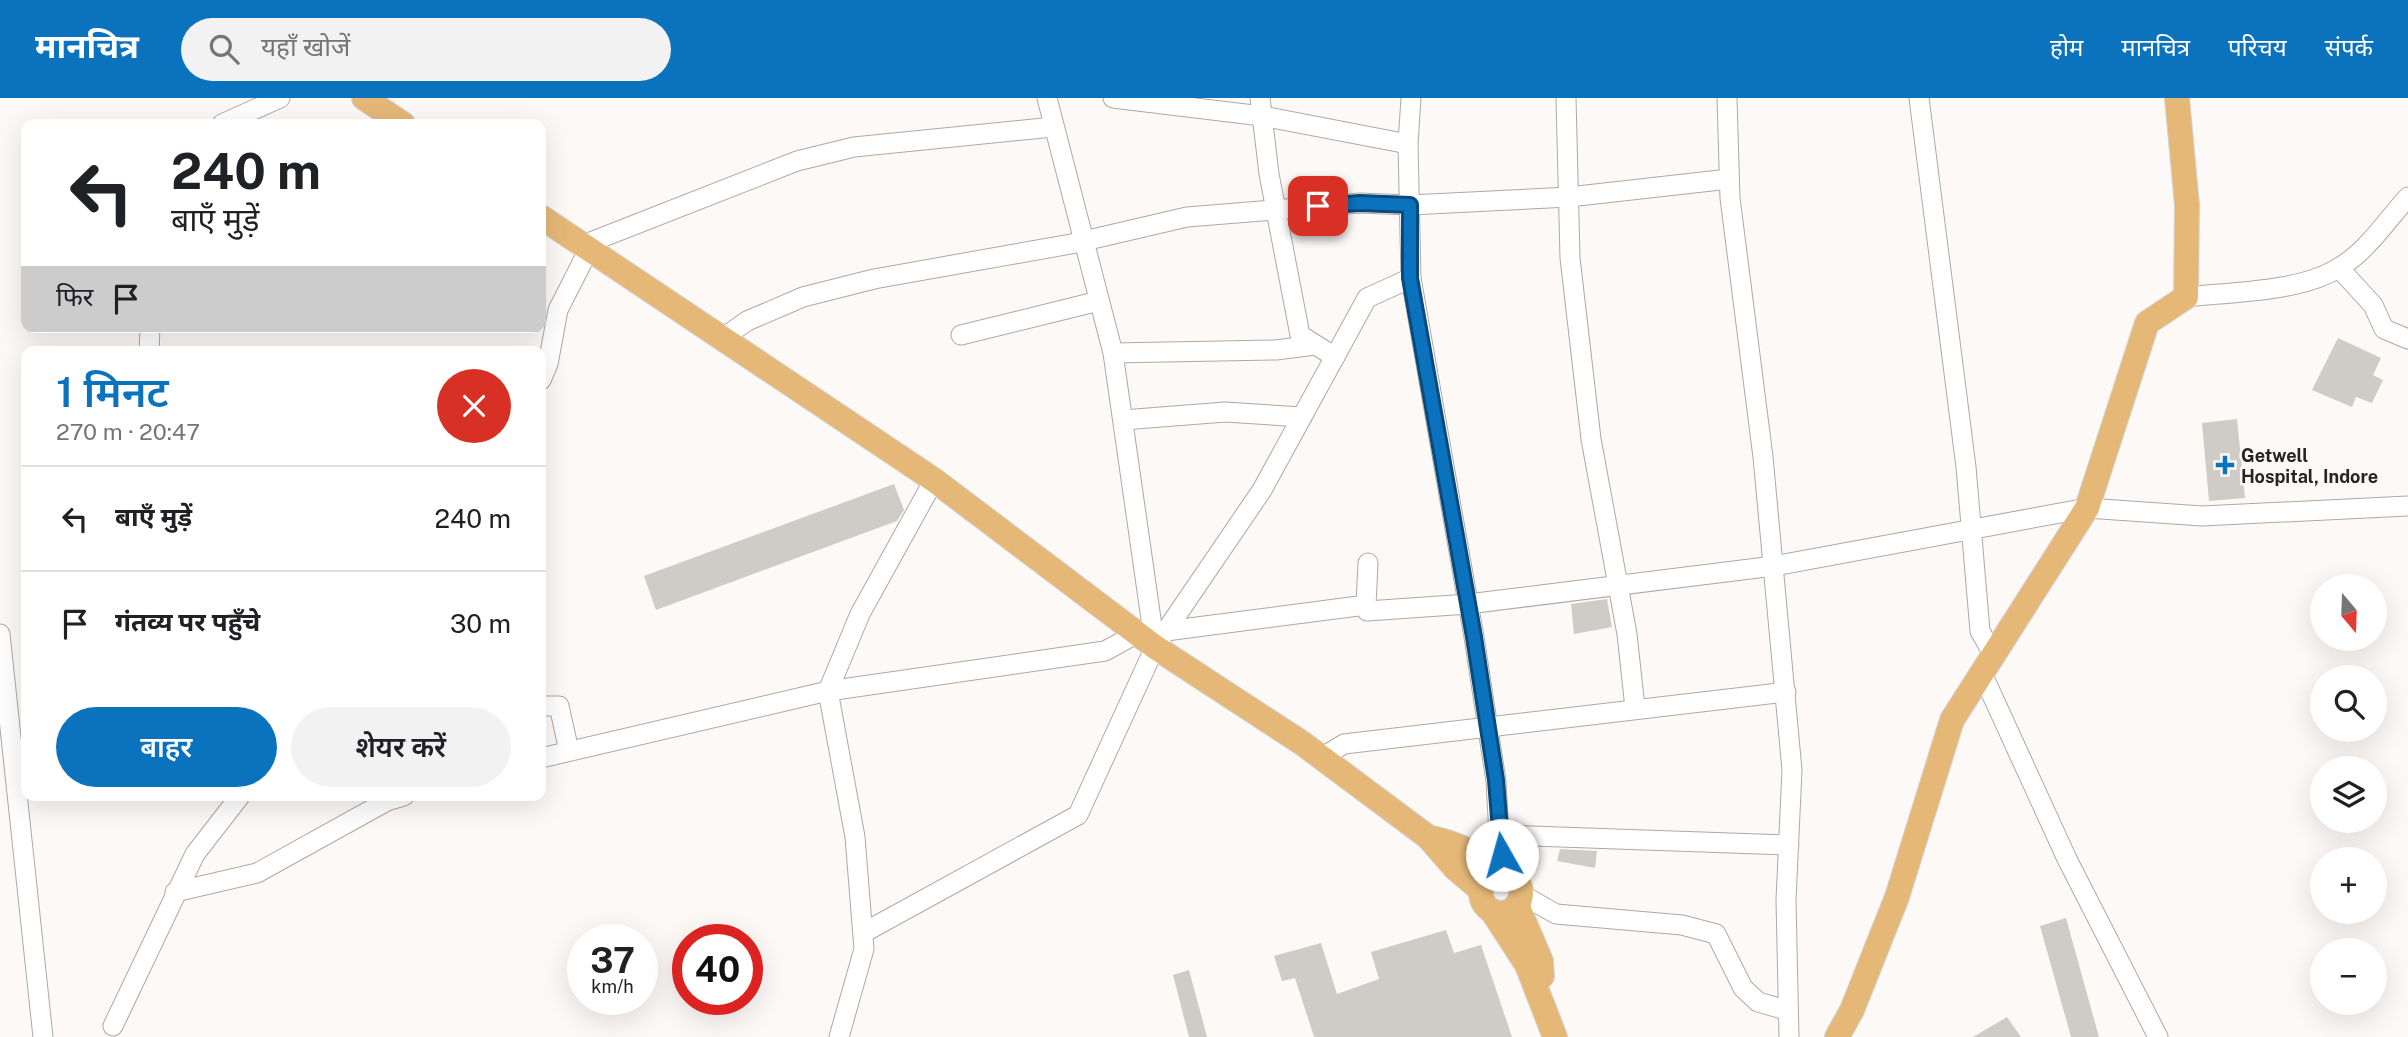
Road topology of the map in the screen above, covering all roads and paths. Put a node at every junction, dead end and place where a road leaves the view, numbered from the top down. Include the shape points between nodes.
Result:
1 (280, 98) edge
2 (1047, 98) edge
3 (1113, 98) edge
4 (1411, 98) edge
5 (1566, 98) edge
6 (1727, 98) edge
7 (1919, 98) edge
8 (2177, 98) edge
9 (366, 99) edge
10 (1261, 107) edge
11 (233, 119) edge
12 (396, 119) edge
13 (1054, 127) junction
14 (1408, 144) junction
15 (1730, 179) junction
16 (1569, 197) junction
17 (2408, 197) edge
18 (1410, 205) junction
19 (1276, 210) junction
20 (546, 219) edge
21 (1083, 242) junction
22 (586, 247) junction
23 (2339, 268) junction
24 (1410, 278) junction
25 (2186, 297) junction
26 (1099, 301) junction
27 (961, 335) dead end
28 (723, 338) junction
29 (2408, 339) edge
30 (1315, 345) junction
31 (1113, 352) junction
32 (1335, 357) junction
33 (546, 369) edge
34 (1302, 417) junction
35 (1123, 420) junction
36 (934, 480) junction
37 (2408, 506) edge
38 (2087, 508) junction
39 (1972, 529) junction
40 (1368, 563) dead end
41 (1774, 566) junction
42 (1618, 584) junction
43 (1468, 604) junction
44 (1367, 611) dead end
45 (0, 635) edge
46 (1152, 638) junction
47 (1987, 662) junction
48 (828, 691) junction
49 (1786, 692) junction
50 (546, 706) edge
51 (1635, 708) junction
52 (1487, 726) junction
53 (569, 751) junction
54 (546, 757) edge
55 (1321, 758) junction
56 (236, 801) edge
57 (387, 801) edge
58 (1499, 835) junction
59 (1789, 845) junction
60 (1495, 887) junction
61 (175, 892) junction
62 (1519, 900) junction
63 (863, 933) junction
64 (1786, 1010) junction
65 (1545, 1013) junction
66 (113, 1026) dead end
67 (43, 1037) edge
68 (839, 1037) edge
69 (1555, 1037) edge
70 (1789, 1037) edge
71 (1837, 1037) edge
72 (2158, 1037) edge

1 - 11 street
2 - 13 street
3 - 10 street
4 - 14 street
5 - 16 street
6 - 15 street
7 - 39 street
8 - 25 main road via 2187,205
9 - 12 main road
10 - 14 street
10 - 19 street
13 - 21 street
13 - 22 street via 854,147 797,161
14 - 18 street
15 - 16 street
15 - 41 street
16 - 18 street
16 - 42 street via 1570,258 1591,439
17 - 23 street
18 - 19 street via 1360,203
18 - 24 street
19 - 21 street via 1187,217
19 - 30 street via 1300,335
20 - 22 main road
21 - 26 street
21 - 28 street via 874,279 803,297 747,321
22 - 28 main road
22 - 33 street via 558,310
23 - 25 street via 2272,288
23 - 29 street via 2373,305 2384,329
24 - 32 street via 1367,298
24 - 43 street
25 - 38 main road via 2147,323
26 - 27 street
26 - 31 street
28 - 36 main road
30 - 31 street via 1276,350
30 - 32 street
31 - 35 street
32 - 34 street
34 - 35 street via 1225,412
34 - 46 street via 1262,490
35 - 46 street
36 - 46 main road
36 - 48 street via 860,614
37 - 38 street via 2202,516
38 - 39 street
38 - 47 main road
39 - 41 street
39 - 47 street
40 - 46 street via 1366,605
41 - 42 street
41 - 49 street
42 - 43 street
42 - 51 street
43 - 44 street
43 - 52 street
45 - 67 street
46 - 48 street via 1105,651
46 - 55 main road
46 - 63 street via 1078,815
47 - 71 main road via 1952,720 1897,897
47 - 72 street via 2067,859
48 - 53 street
48 - 63 street via 855,837
49 - 51 street
49 - 59 street via 1792,770
50 - 53 street via 559,706
51 - 52 street
52 - 55 street via 1344,744
52 - 58 street
53 - 54 street
55 - 60 main road via 1428,837 1455,868
56 - 61 street via 195,854
57 - 61 street via 257,873
58 - 59 street
58 - 60 street
59 - 64 street
60 - 62 main road via 1517,881
60 - 62 main road via 1506,912
60 - 65 main road
61 - 66 street
62 - 64 street via 1556,914 1682,925 1716,934 1743,988 1758,1002
62 - 65 main road via 1541,961
63 - 68 street via 864,949
64 - 70 street
65 - 69 main road

